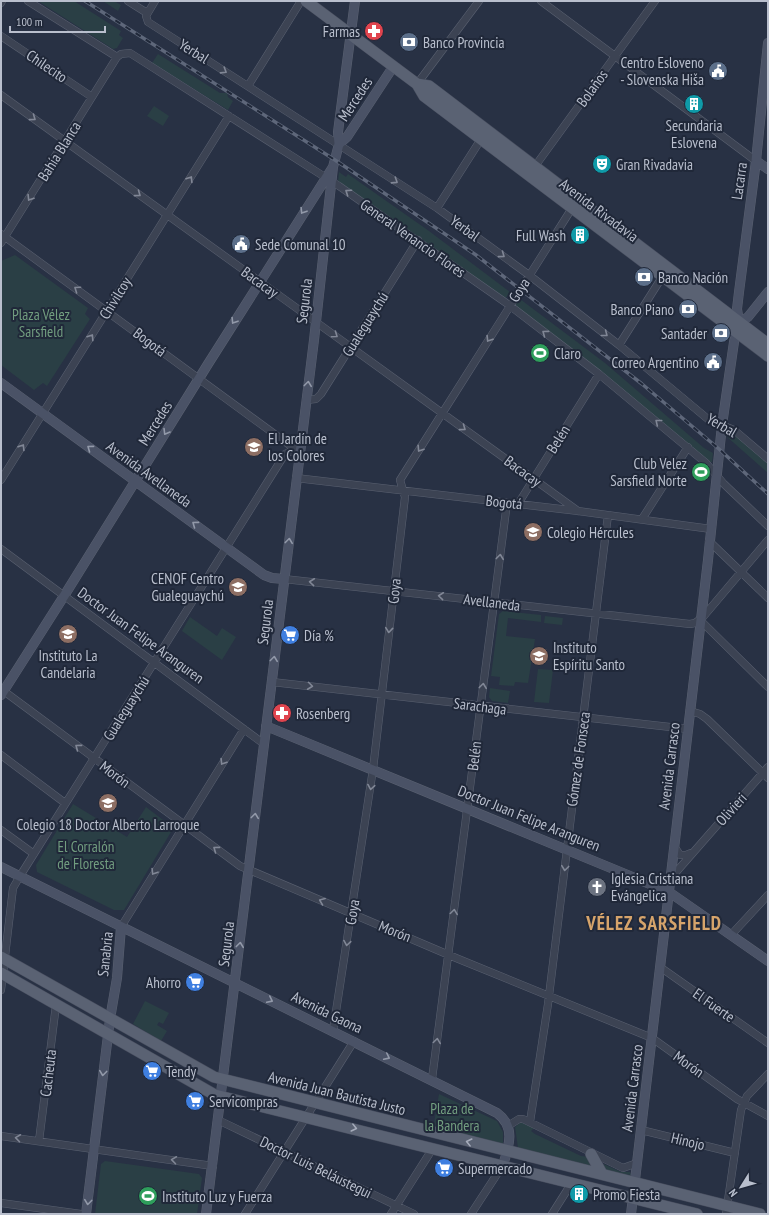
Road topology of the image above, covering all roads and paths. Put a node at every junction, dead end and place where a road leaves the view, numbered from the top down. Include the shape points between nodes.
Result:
1 (28, 1) edge
2 (128, 1) edge
3 (155, 1) edge
4 (301, 1) edge
5 (306, 1) edge
6 (355, 1) edge
7 (479, 1) edge
8 (541, 1) edge
9 (654, 1) edge
10 (147, 16) junction
11 (351, 34) junction
12 (1, 36) edge
13 (768, 43) edge
14 (615, 55) junction
15 (117, 57) junction
16 (393, 67) junction
17 (417, 84) junction
18 (248, 86) junction
19 (765, 91) edge
20 (1, 95) edge
21 (92, 97) junction
22 (340, 115) junction
23 (229, 116) junction
24 (357, 123) junction
25 (484, 135) junction
26 (65, 142) junction
27 (339, 144) junction
28 (756, 161) junction
29 (768, 169) edge
30 (532, 171) junction
31 (328, 180) junction
32 (314, 193) junction
33 (330, 200) junction
34 (574, 204) junction
35 (437, 208) junction
36 (167, 215) junction
37 (2, 238) edge
38 (418, 240) junction
39 (665, 273) junction
40 (529, 275) junction
41 (259, 281) junction
42 (768, 292) edge
43 (509, 305) junction
44 (108, 311) junction
45 (315, 322) junction
46 (738, 327) junction
47 (619, 344) junction
48 (768, 344) edge
49 (351, 347) junction
50 (768, 356) edge
51 (599, 374) junction
52 (198, 378) junction
53 (1, 383) edge
54 (306, 400) junction
55 (42, 413) junction
56 (442, 413) junction
57 (722, 425) junction
58 (688, 447) junction
59 (299, 452) junction
60 (768, 459) edge
61 (716, 474) junction
62 (296, 478) junction
63 (534, 479) junction
64 (1, 480) edge
65 (135, 481) junction
66 (402, 490) junction
67 (507, 503) junction
68 (518, 504) junction
69 (578, 511) junction
70 (608, 515) junction
71 (642, 519) junction
72 (768, 526) edge
73 (710, 529) junction
74 (768, 540) edge
75 (709, 541) junction
76 (226, 547) junction
77 (1, 549) edge
78 (742, 572) junction
79 (284, 579) junction
80 (394, 591) junction
81 (64, 596) junction
82 (768, 598) edge
83 (494, 602) junction
84 (596, 614) junction
85 (700, 620) junction
86 (154, 662) junction
87 (272, 682) junction
88 (768, 687) edge
89 (2, 691) edge
90 (382, 695) junction
91 (481, 707) junction
92 (690, 711) junction
93 (584, 718) junction
94 (266, 726) junction
95 (244, 729) junction
96 (688, 729) junction
97 (264, 744) junction
98 (1, 755) edge
99 (94, 759) junction
100 (373, 769) junction
101 (766, 772) edge
102 (65, 803) junction
103 (468, 808) junction
104 (184, 825) junction
105 (1, 830) edge
106 (674, 846) junction
107 (566, 849) junction
108 (693, 852) junction
109 (34, 854) junction
110 (1, 867) edge
111 (249, 871) junction
112 (20, 876) junction
113 (670, 879) junction
114 (669, 892) junction
115 (768, 895) edge
116 (352, 913) junction
117 (121, 927) junction
118 (731, 936) junction
119 (448, 954) junction
120 (3, 958) edge
121 (768, 961) edge
122 (660, 967) junction
123 (2, 974) edge
124 (235, 984) junction
125 (1, 990) edge
126 (549, 996) junction
127 (56, 1005) junction
128 (110, 1019) junction
129 (333, 1031) junction
130 (108, 1035) junction
131 (652, 1038) junction
132 (354, 1041) junction
133 (768, 1043) edge
134 (768, 1074) edge
135 (432, 1079) junction
136 (222, 1080) junction
137 (220, 1096) junction
138 (316, 1103) junction
139 (744, 1103) junction
140 (768, 1116) edge
141 (307, 1117) junction
142 (218, 1120) junction
143 (530, 1122) junction
144 (508, 1126) junction
145 (641, 1130) junction
146 (1, 1136) edge
147 (39, 1141) junction
148 (433, 1148) junction
149 (94, 1149) junction
150 (284, 1151) junction
151 (507, 1151) junction
152 (735, 1152) junction
153 (591, 1154) junction
154 (637, 1163) junction
155 (503, 1165) junction
156 (213, 1166) junction
157 (602, 1174) junction
158 (635, 1182) junction
159 (571, 1184) junction
160 (633, 1198) junction
161 (1, 1203) edge
162 (397, 1206) junction
163 (727, 1210) edge
164 (81, 1214) edge
165 (86, 1214) edge
166 (206, 1214) edge
167 (245, 1214) edge
168 (391, 1214) edge
169 (414, 1214) edge
170 (471, 1214) edge
171 (552, 1214) edge
172 (631, 1214) edge
173 (697, 1214) edge
174 (760, 1214) edge

1 - 15 street
2 - 10 street, Yerbal
3 - 10 street
4 - 18 street
5 - 11 main road, Avenida Rivadavia
6 - 11 street
7 - 17 street
8 - 14 street
9 - 14 street, Bolaños
10 -> 18 street, Yerbal via 150,24
11 - 16 main road, Avenida Rivadavia
11 - 22 street
12 - 21 street, Chilecito
13 - 19 street, Lacarra
14 - 28 street
14 - 30 street, Bolaños
15 - 21 street, Bahía Blanca
15 - 23 street, General Venancio Flores via 130,53
16 - 17 main road, Avenida Rivadavia
16 - 24 street, Mercedes
17 - 25 main road, Avenida Rivadavia via 429,86
18 - 27 street, Yerbal
19 - 28 street, Lacarra
20 -> 26 street, Bacacay
21 - 26 street, Bahía Blanca
22 - 24 street via 346,123
22 - 27 street
23 - 31 street, General Venancio Flores
36 -> 23 street, Chivilcoy
24 - 27 street, Mercedes
25 - 30 main road, Avenida Rivadavia
25 - 35 street
26 -> 36 street, Bacacay
26 -> 37 street, Bahía Blanca
27 - 31 street, Mercedes
27 -> 35 street, Yerbal
28 - 29 street
28 - 46 street, Lacarra via 738,292
30 - 34 main road, Avenida Rivadavia
31 - 32 street, Mercedes
31 - 33 street, Segurola
38 -> 31 street, General Venancio Flores
32 - 33 street via 324,193
32 -> 41 street, Mercedes
33 - 45 street, Segurola
34 - 39 main road, Avenida Rivadavia
34 - 40 street, Goya
35 -> 40 street, Yerbal
36 - 41 street, Bacacay
36 - 44 street, Chivilcoy
44 -> 37 street, Bogotá
38 - 43 street, General Venancio Flores
38 - 49 street, Gualeguaychú
39 - 46 main road, Avenida Rivadavia
39 - 47 street
40 - 43 street, Goya
40 -> 47 street, Yerbal
41 - 45 street, Bacacay
41 -> 52 street, Mercedes
42 - 46 street
51 -> 43 street, General Venancio Flores
43 -> 56 street, Goya
44 - 52 street, Bogotá
55 -> 44 street, Chivilcoy
45 -> 49 street, Bacacay
54 -> 45 street, Segurola
46 - 48 main road, Avenida Rivadavia
46 - 50 main road, Avenida Rivadavia
46 - 57 street, Avenida Carrasco
47 - 57 street, Yerbal via 709,420
49 - 54 street, Gualeguaychú via 321,394 316,399
49 - 56 street, Bacacay
58 -> 51 street, General Venancio Flores
51 - 63 street, Belén
52 - 59 street, Bogotá
52 -> 65 street, Mercedes
53 - 55 street, Avenida Avellaneda
54 - 59 street, Segurola
64 -> 55 street, Chivilcoy
65 -> 55 street, Avenida Avellaneda
56 -> 63 street, Bacacay
56 -> 66 street, Goya via 402,476
57 - 60 street, Yerbal via 734,430
57 - 61 street, Avenida Carrasco
58 - 61 street, General Venancio Flores
58 - 71 street
59 - 62 street, Segurola
59 - 76 street, Gualeguaychú via 285,454
61 - 72 street, General Venancio Flores
61 - 73 street, Avenida Carrasco
62 - 66 street, Bogotá
79 -> 62 street, Segurola
63 - 68 street, Belén
63 - 69 street, Bacacay
76 -> 65 street, Avenida Avellaneda
65 - 81 street, Mercedes
66 - 67 street, Bogotá
66 - 80 street, Goya via 404,497
67 - 68 street, Bogotá
83 -> 67 street, Belén
68 - 69 street, Bogotá
69 - 70 street, Bogotá
70 - 71 street, Bogotá
70 - 84 street, Gómez de Fonseca
71 - 73 street, Bogotá
73 - 75 street, Avenida Carrasco
74 - 78 street
75 - 78 street
75 - 85 street, Avenida Carrasco
76 - 79 street, Avenida Avellaneda via 264,574
76 - 86 street, Gualeguaychú
77 - 81 street, Doctor Juan Felipe Aranguren
78 - 82 street
78 - 85 street
80 -> 79 street, Avellaneda
87 -> 79 street, Segurola
83 -> 80 street, Avellaneda
80 -> 90 street, Goya
81 - 86 street, Doctor Juan Felipe Aranguren
81 - 89 street, Mercedes
83 - 84 street, Avellaneda
91 -> 83 street, Belén
84 - 85 street, Avellaneda via 684,624
84 - 93 street, Gómez de Fonseca
85 - 88 street
85 - 92 street, Avenida Carrasco
86 - 95 street, Doctor Juan Felipe Aranguren
86 - 99 street, Gualeguaychú
87 -> 90 street, Sarachaga
87 - 94 street, Segurola
99 -> 89 street, Morón
90 - 91 street, Sarachaga
90 - 100 street, Goya
91 - 93 street, Sarachaga
91 - 103 street, Belén
92 - 96 street, Avenida Carrasco
92 - 101 street via 707,718
93 - 96 street, Sarachaga
93 - 107 street, Gómez de Fonseca
94 - 97 street, Segurola
94 - 100 street, Doctor Juan Felipe Aranguren
95 - 97 street, Doctor Juan Felipe Aranguren
95 -> 104 street, Sanabria
96 - 106 street, Avenida Carrasco
111 -> 97 street, Segurola
98 - 102 street
99 - 102 street, Gualeguaychú
99 - 104 street, Morón
100 - 103 street, Doctor Juan Felipe Aranguren
100 -> 116 street, Goya
101 - 108 street, Olivieri
102 - 109 street, Gualeguaychú
103 - 107 street, Doctor Juan Felipe Aranguren
119 -> 103 street, Belén
111 -> 104 street, Morón
104 -> 117 street, Sanabria
105 - 109 street
106 - 108 street via 680,855
106 - 113 street, Avenida Carrasco
107 - 114 street, Doctor Juan Felipe Aranguren
107 -> 126 street, Gómez de Fonseca
108 - 113 street, Olivieri
109 - 112 street, Gualeguaychú
110 - 112 street, Avenida Gaona
116 -> 111 street, Morón
124 -> 111 street, Segurola
112 - 117 street, Avenida Gaona
112 - 120 street, Gualeguaychú via 13,888
113 - 114 street, Avenida Carrasco
114 - 118 street, Doctor Juan Felipe Aranguren
114 - 122 street, Avenida Carrasco
115 - 118 street
116 - 119 street, Morón
116 -> 129 street, Goya
117 - 124 street, Avenida Gaona
117 - 128 street, Sanabria
118 - 121 street, Doctor Juan Felipe Aranguren
119 - 126 street, Morón
135 -> 119 street, Belén
120 - 123 street, Gualeguaychú
120 - 128 main road, Avenida Juan Bautista Justo
122 - 131 street, Avenida Carrasco
122 - 133 street, El Fuerte
123 - 125 street, Gualeguaychú
123 - 127 main road, Avenida Juan Bautista Justo
124 -> 129 street, Avenida Gaona
124 - 136 street, Segurola
126 - 131 street, Morón
126 - 143 street, Gómez de Fonseca
127 - 130 main road, Avenida Juan Bautista Justo
127 - 147 street, Cacheuta
128 - 130 street, Sanabria
128 - 136 main road, Avenida Juan Bautista Justo via 214,1078
129 - 132 street, Avenida Gaona
130 - 137 main road, Avenida Juan Bautista Justo
130 -> 149 street, Sanabria
131 - 139 street, Morón
131 - 145 street, Avenida Carrasco
132 -> 135 street, Avenida Gaona
132 - 138 street
134 - 139 street
135 - 144 street, Avenida Gaona via 497,1113
136 - 137 street, Segurola
136 - 138 main road, Avenida Juan Bautista Justo
137 - 141 main road, Avenida Juan Bautista Justo
137 - 142 street, Segurola
138 - 141 street
151 -> 138 main road, Avenida Juan Bautista Justo
139 - 140 street, Morón
139 - 152 street
141 -> 148 main road, Avenida Juan Bautista Justo
141 - 150 street
142 - 150 street, Doctor Luis Beláustegui
142 - 156 street, Segurola
143 - 144 street via 519,1119
143 - 153 street
144 - 151 street via 510,1138
145 - 152 street, Hinojo
145 - 154 street, Avenida Carrasco
147 -> 146 street
147 - 149 street
148 - 155 main road, Avenida Juan Bautista Justo
148 - 162 street
156 -> 149 street
149 -> 165 street, Sanabria
150 - 162 street, Doctor Luis Beláustegui
150 - 167 street
151 - 155 street
151 - 157 main road, Avenida Juan Bautista Justo
152 - 163 street
153 - 154 street via 623,1168
153 - 157 main road
154 - 158 street, Avenida Carrasco
155 - 159 main road, Avenida Juan Bautista Justo
155 - 170 street
156 - 166 street, Segurola
157 - 158 main road, Avenida Juan Bautista Justo
158 - 160 street, Avenida Carrasco
158 - 163 main road, Avenida Juan Bautista Justo
159 - 160 main road, Avenida Juan Bautista Justo
159 - 171 street
160 - 172 street, Avenida Carrasco
160 - 173 main road, Avenida Juan Bautista Justo
161 - 164 street
162 - 168 street
162 - 169 street, Doctor Luis Beláustegui
163 - 174 main road, Avenida Juan Bautista Justo

